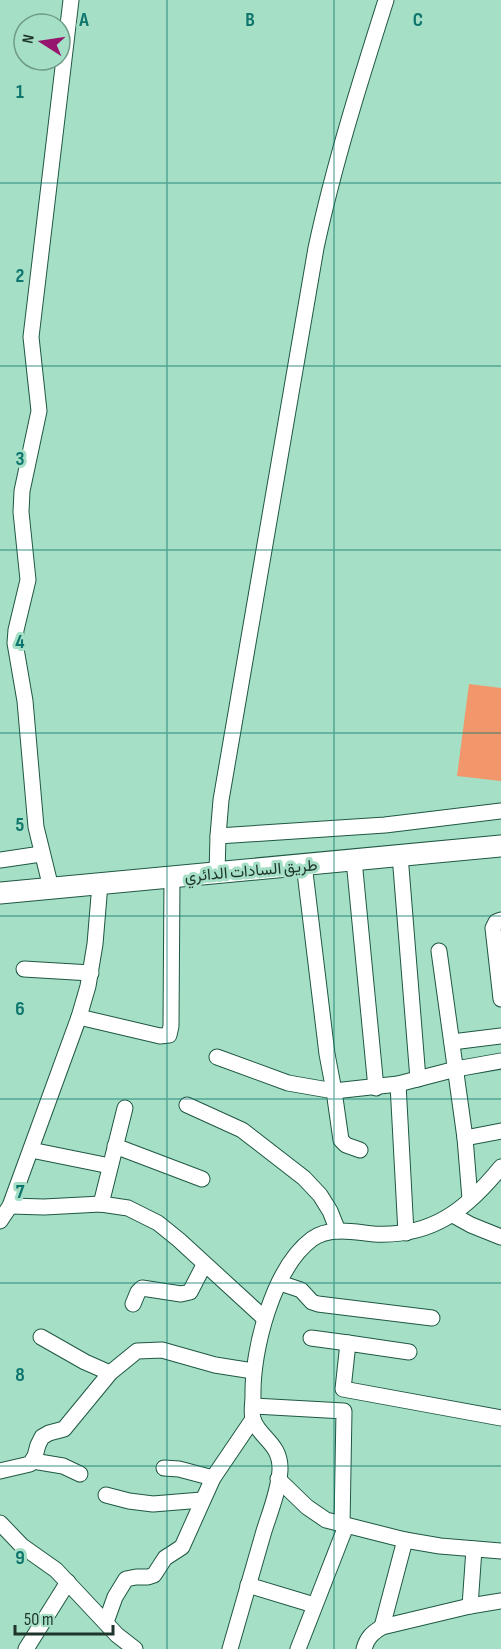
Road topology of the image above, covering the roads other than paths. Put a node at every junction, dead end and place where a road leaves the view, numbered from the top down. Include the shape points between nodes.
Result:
1 (71, 0) edge
2 (386, 0) edge
3 (501, 810) edge
4 (218, 836) junction
5 (501, 846) edge
6 (41, 854) junction
7 (400, 855) junction
8 (0, 860) edge
9 (354, 860) junction
10 (304, 864) junction
11 (217, 873) junction
12 (172, 877) junction
13 (100, 884) junction
14 (51, 888) junction
15 (0, 893) edge
16 (501, 920) edge
17 (439, 951) dead end
18 (24, 969) dead end
19 (91, 973) junction
20 (501, 999) edge
21 (79, 1017) junction
22 (501, 1036) edge
23 (452, 1042) junction
24 (217, 1057) dead end
25 (501, 1061) edge
26 (456, 1070) junction
27 (418, 1078) junction
28 (398, 1084) junction
29 (376, 1088) junction
30 (334, 1091) junction
31 (187, 1105) dead end
32 (125, 1107) dead end
33 (501, 1131) edge
34 (465, 1138) junction
35 (115, 1146) junction
36 (31, 1150) junction
37 (360, 1150) dead end
38 (110, 1166) junction
39 (501, 1167) edge
40 (202, 1179) dead end
41 (470, 1199) junction
42 (101, 1204) junction
43 (10, 1206) junction
44 (453, 1215) junction
45 (0, 1221) edge
46 (338, 1231) junction
47 (406, 1233) junction
48 (501, 1237) edge
49 (204, 1264) junction
50 (280, 1283) junction
51 (133, 1304) dead end
52 (264, 1318) junction
53 (432, 1318) dead end
54 (41, 1337) dead end
55 (311, 1338) dead end
56 (348, 1343) junction
57 (409, 1352) dead end
58 (253, 1371) junction
59 (110, 1373) junction
60 (343, 1389) junction
61 (253, 1412) junction
62 (344, 1412) junction
63 (501, 1418) edge
64 (33, 1461) junction
65 (164, 1468) dead end
66 (0, 1471) edge
67 (80, 1474) dead end
68 (213, 1478) junction
69 (278, 1479) junction
70 (106, 1495) dead end
71 (202, 1500) junction
72 (0, 1526) edge
73 (344, 1526) junction
74 (405, 1540) junction
75 (474, 1549) junction
76 (501, 1551) edge
77 (68, 1582) junction
78 (248, 1585) junction
79 (501, 1601) edge
80 (314, 1605) junction
81 (470, 1606) junction
82 (106, 1622) junction
83 (382, 1627) junction
84 (115, 1642) edge
85 (232, 1648) edge
86 (26, 1649) edge
87 (135, 1649) edge
88 (298, 1649) edge
89 (364, 1649) edge

1 - 6 street via 32,329 39,411 22,491 28,580 15,643
2 - 4 street via 344,132 316,248
3 - 4 street via 385,825
4 - 11 street
5 - 7 main road, طريق السادات الدائري
6 - 8 street
6 - 14 street
7 - 9 main road, طريق السادات الدائري
7 - 27 street
9 - 10 main road, طريق السادات الدائري
9 - 29 street
10 - 11 main road, طريق السادات الدائري
10 - 30 street
11 - 12 main road, طريق السادات الدائري
12 - 13 main road, طريق السادات الدائري
12 - 21 street via 169,1035
13 - 14 main road, طريق السادات الدائري
13 - 19 street
14 - 15 main road, طريق السادات الدائري
16 - 20 street via 493,928
17 - 23 street
18 - 19 street
19 - 21 street
21 - 36 street
22 - 23 street
23 - 26 street
24 - 30 street via 288,1083
25 - 26 street
26 - 27 street
26 - 34 street
27 - 28 street
28 - 29 street
28 - 47 street
29 - 30 street
30 - 37 street via 341,1140
31 - 46 street via 242,1130 304,1178 330,1211
32 - 35 street
33 - 34 street
34 - 41 street
35 - 38 street
35 - 40 street
36 - 38 street
36 - 43 street
38 - 42 street
39 - 41 street
41 - 44 street
42 - 43 street
42 - 49 street via 145,1215
43 - 45 street
44 - 47 street
44 - 48 street
46 - 47 street
46 - 50 street via 313,1238
49 - 51 street via 189,1292 142,1288
49 - 52 street
50 - 52 street
50 - 53 street via 301,1290 318,1304
52 - 58 street
54 - 59 street
55 - 56 street
56 - 57 street
56 - 60 street
58 - 59 street via 148,1349 131,1354
58 - 61 street
59 - 64 street via 64,1429 42,1437
60 - 62 street
60 - 63 street
61 - 62 street
61 - 68 street
61 - 69 street via 275,1448
62 - 73 street
64 - 66 street
64 - 67 street via 63,1466
65 - 68 street
68 - 71 street
69 - 73 street via 317,1515
69 - 78 street
70 - 71 street via 153,1504
71 - 82 street via 182,1547 165,1558 154,1575 126,1579
72 - 77 street
73 - 74 street
73 - 80 street
74 - 75 street
74 - 83 street
75 - 76 street
75 - 81 street
77 - 82 street
77 - 86 street
78 - 80 street
78 - 85 street
79 - 81 street
80 - 88 street
81 - 83 street
82 - 84 street
83 - 89 street via 366,1640
84 - 87 street

